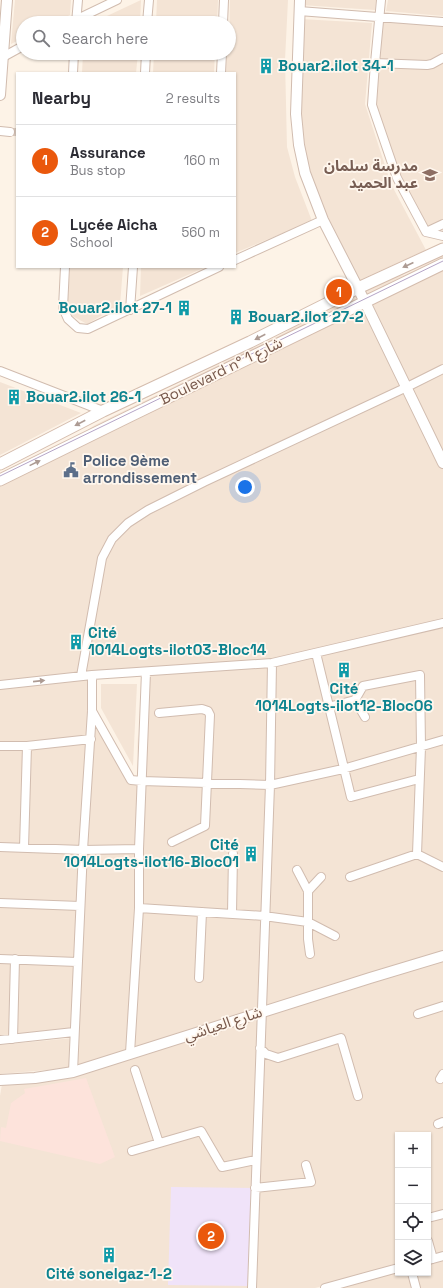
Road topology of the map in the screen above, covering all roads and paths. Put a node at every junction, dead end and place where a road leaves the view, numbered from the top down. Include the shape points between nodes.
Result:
1 (7, 0) edge
2 (78, 0) edge
3 (117, 0) edge
4 (149, 0) edge
5 (224, 0) edge
6 (300, 0) edge
7 (381, 0) edge
8 (299, 11) junction
9 (75, 16) edge
10 (86, 16) edge
11 (148, 16) edge
12 (223, 16) edge
13 (379, 17) junction
14 (443, 22) edge
15 (16, 50) edge
16 (3, 57) junction
17 (443, 58) edge
18 (74, 60) edge
19 (146, 60) edge
20 (222, 60) edge
21 (375, 62) junction
22 (73, 72) edge
23 (145, 72) edge
24 (221, 72) edge
25 (0, 95) edge
26 (0, 131) edge
27 (10, 132) tunnel mouth
28 (323, 220) junction
29 (443, 224) edge
30 (426, 232) junction
31 (443, 236) edge
32 (443, 249) edge
33 (236, 260) edge
34 (443, 264) edge
35 (65, 268) edge
36 (133, 268) edge
37 (216, 268) edge
38 (358, 288) junction
39 (365, 302) junction
40 (130, 310) junction
41 (443, 369) edge
42 (0, 371) edge
43 (407, 387) junction
44 (102, 411) junction
45 (443, 463) edge
46 (0, 464) edge
47 (0, 480) edge
48 (443, 623) edge
49 (316, 653) junction
50 (272, 663) junction
51 (146, 672) junction
52 (92, 675) junction
53 (81, 676) junction
54 (0, 685) edge
55 (355, 700) junction
56 (328, 707) junction
57 (92, 711) junction
58 (159, 713) dead end
59 (365, 717) dead end
60 (91, 739) junction
61 (443, 740) edge
62 (0, 746) edge
63 (27, 746) junction
64 (421, 747) junction
65 (343, 769) junction
66 (420, 779) junction
67 (142, 781) junction
68 (208, 783) junction
69 (270, 785) junction
70 (172, 842) dead end
71 (0, 847) edge
72 (24, 848) junction
73 (139, 849) junction
74 (83, 850) junction
75 (233, 854) dead end
76 (417, 854) junction
77 (443, 867) edge
78 (298, 870) dead end
79 (321, 877) dead end
80 (350, 877) dead end
81 (308, 892) junction
82 (0, 903) edge
83 (80, 906) junction
84 (140, 908) junction
85 (202, 912) junction
86 (232, 914) junction
87 (264, 916) junction
88 (308, 922) junction
89 (335, 936) dead end
90 (310, 954) dead end
91 (443, 956) edge
92 (0, 959) edge
93 (15, 959) junction
94 (77, 962) junction
95 (199, 978) dead end
96 (443, 1006) edge
97 (261, 1012) junction
98 (418, 1014) dead end
99 (74, 1032) junction
100 (13, 1039) junction
101 (0, 1040) edge
102 (260, 1048) junction
103 (130, 1054) junction
104 (135, 1070) dead end
105 (73, 1072) junction
106 (0, 1080) edge
107 (358, 1096) dead end
108 (159, 1143) junction
109 (132, 1150) dead end
110 (256, 1160) junction
111 (306, 1165) dead end
112 (255, 1188) junction
113 (443, 1214) edge
114 (431, 1217) edge
115 (443, 1256) edge
116 (431, 1260) edge
117 (395, 1269) edge
118 (413, 1276) edge
119 (252, 1288) edge
120 (325, 1288) edge
121 (416, 1288) edge

1 - 16 street
2 - 9 street
3 - 10 street
4 - 11 street
5 - 12 street
6 - 8 street
7 - 13 street
8 - 13 street
8 - 28 street via 296,114 299,145 305,173
13 - 14 street
13 - 21 street
15 - 16 street
16 - 25 street
17 - 21 street via 426,65
18 - 22 street
19 - 23 street
20 - 24 street
21 - 30 street via 372,105 397,178
26 - 27 street
28 - 33 street
28 - 38 street
29 - 30 street
30 - 31 street
32 -> 38 main road, Boulevard n° شارع 1
34 - 39 main road, Boulevard n° شارع 1
35 - 40 street via 63,308 68,319 78,328 88,329
36 - 40 street
37 - 40 street
38 - 39 street
38 -> 44 main road, Boulevard n° شارع 1
39 - 43 street
47 -> 39 main road, Boulevard n° شارع 1
41 - 43 street
42 - 44 street
43 - 45 street
43 - 53 street via 204,482 128,523 112,539 102,558
44 -> 46 main road, Boulevard n° شارع 1
48 - 49 street
49 - 50 street
49 - 56 street
50 - 51 street
50 - 69 street
51 - 52 street
51 - 67 street
52 - 53 street
52 - 57 street
54 -> 53 street
55 - 56 street
55 - 59 street
55 - 64 street via 363,686 420,675
56 - 65 street
57 - 60 street
57 - 67 street via 131,780
58 - 68 street via 202,709 208,711
60 - 63 street
60 - 74 street
61 - 64 street
62 - 63 street
63 - 72 street
64 - 65 street
64 - 66 street
65 - 66 street via 351,797
65 - 69 street
66 - 76 street
67 - 68 street
67 - 73 street
68 - 69 street
68 - 70 street via 205,826
69 - 87 street
71 - 72 street
72 - 74 street
73 - 74 street
73 - 84 street
74 - 83 street
75 - 86 street
76 - 77 street
76 - 80 street
78 - 81 street
79 - 81 street
81 - 88 street
82 - 83 street
83 - 94 street
84 - 85 street
84 - 103 street
85 - 86 street
85 - 95 street
86 - 87 street
87 - 88 street
87 - 97 street
88 - 89 street
88 - 90 street
91 - 97 street, شارع العياشي
92 - 93 street
93 - 94 street
93 - 100 street
94 - 99 street
96 - 98 street
97 - 102 street
97 - 103 street, شارع العياشي
99 - 100 street
99 - 105 street
100 - 101 street
102 - 107 street via 266,1054 278,1058 341,1038
102 - 110 street
103 - 105 street, شارع العياشي
104 - 108 street
105 - 106 street, شارع العياشي
108 - 109 street
108 - 110 street via 201,1131 222,1167
110 - 112 street
111 - 112 street via 311,1182
112 - 119 street
113 - 114 street
115 - 116 street
117 - 120 street
118 - 121 street

